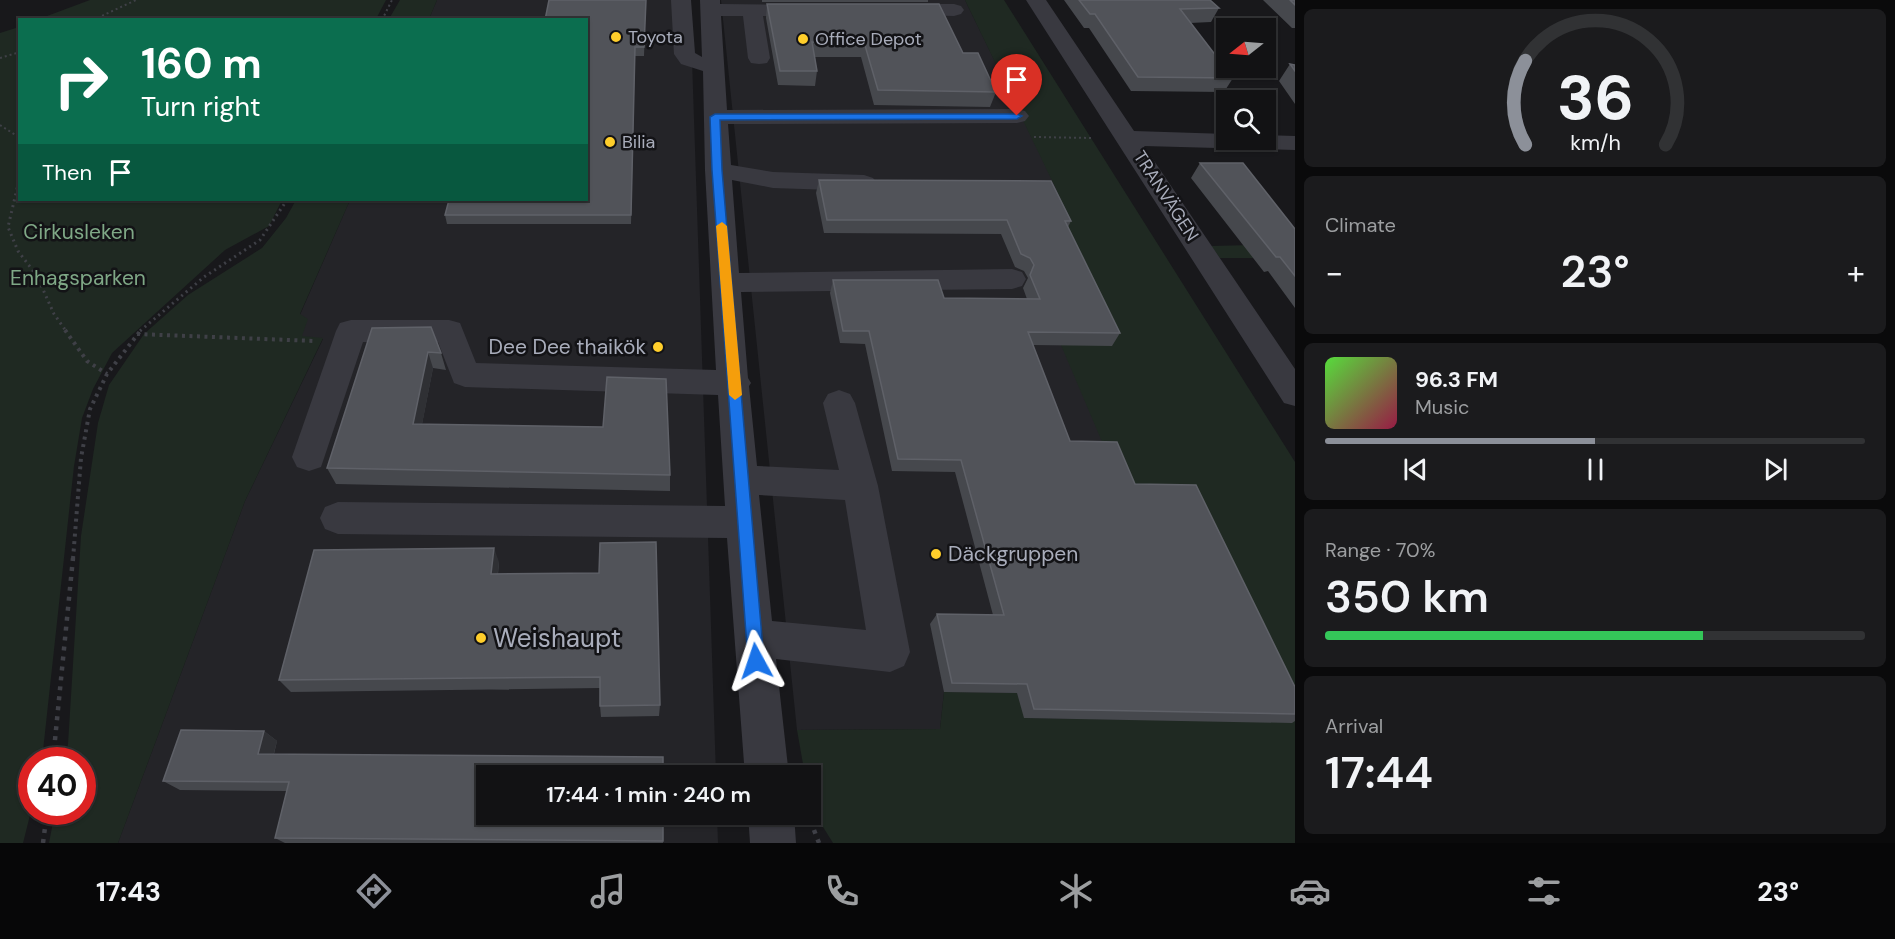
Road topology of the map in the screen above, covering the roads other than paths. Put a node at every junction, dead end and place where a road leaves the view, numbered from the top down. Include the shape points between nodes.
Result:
1 (1036, 0) edge
2 (701, 3) edge
3 (883, 10) edge
4 (954, 10) dead end
5 (752, 11) junction
6 (835, 11) edge
7 (759, 58) dead end
8 (1017, 116) dead end
9 (715, 117) junction
10 (1128, 138) junction
11 (1295, 143) edge
12 (717, 170) junction
13 (889, 182) edge
14 (1012, 279) dead end
15 (726, 283) junction
16 (735, 383) junction
17 (1295, 394) edge
18 (839, 403) dead end
19 (309, 457) dead end
20 (741, 480) junction
21 (860, 486) junction
22 (338, 518) dead end
23 (744, 522) junction
24 (754, 638) junction
25 (766, 765) edge
26 (782, 825) edge
27 (794, 836) edge

1 - 10 street, TRANVÄGEN
2 - 5 street
2 - 9 street via 713,69
3 - 4 street
5 - 6 street
5 - 7 street
8 - 9 street
9 - 12 street
10 - 11 street
10 - 17 street, TRANVÄGEN
12 - 13 street via 773,180
12 - 15 street
14 - 15 street
15 - 16 street
16 - 19 street via 465,375 449,331 351,331
16 - 20 street
18 - 21 street
20 - 21 street
20 - 23 street
21 - 24 street via 890,652
22 - 23 street
23 - 24 street
24 - 25 street
26 - 27 street

